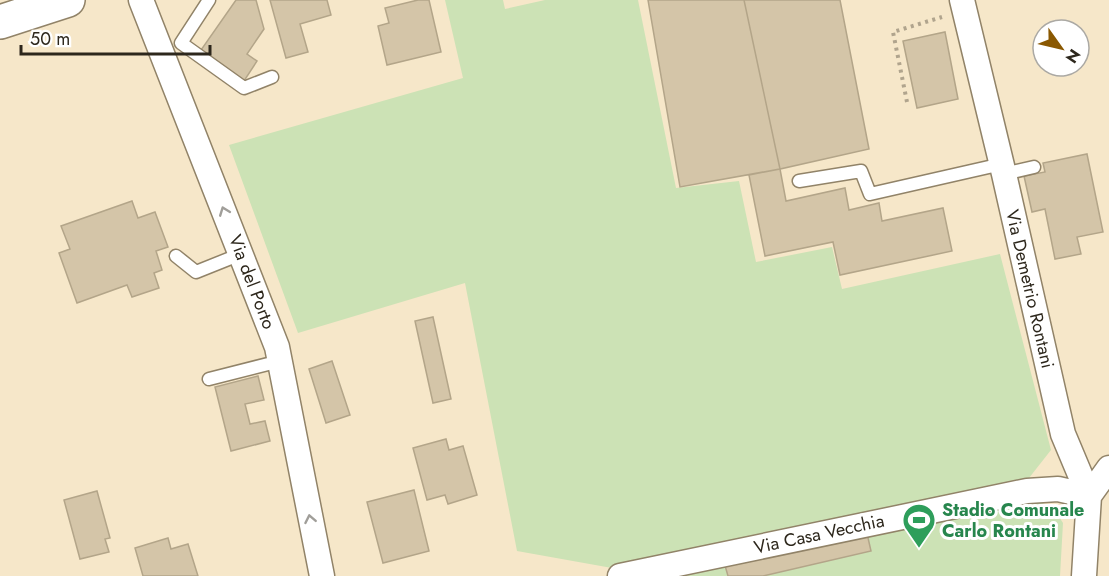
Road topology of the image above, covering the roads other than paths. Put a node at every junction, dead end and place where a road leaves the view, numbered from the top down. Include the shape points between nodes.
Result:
1 (68, 0) edge
2 (141, 0) edge
3 (209, 0) edge
4 (963, 5) edge
5 (0, 22) edge
6 (181, 43) junction
7 (166, 65) junction
8 (272, 77) dead end
9 (1034, 167) dead end
10 (1003, 169) junction
11 (799, 181) dead end
12 (240, 254) junction
13 (176, 256) dead end
14 (280, 361) junction
15 (209, 379) dead end
16 (1109, 468) edge
17 (1089, 496) junction
18 (322, 576) edge
19 (620, 576) edge
20 (1084, 576) edge

1 - 5 main road
2 - 7 street, Via del Porto
3 - 6 lane
4 - 10 street, Via Demetrio Rontani
6 - 7 lane
6 - 8 lane via 244,88
12 -> 7 street, Via del Porto
9 - 10 lane
10 - 11 lane via 870,194 861,171
10 - 17 street, Via Demetrio Rontani via 1063,434
12 - 13 lane via 196,272
12 - 14 street, Via del Porto
14 - 15 lane
18 -> 14 street, Via del Porto
16 - 17 street
17 - 19 street, Via Casa Vecchia via 1058,489 1027,490
17 - 20 street, Via Demetrio Rontani

